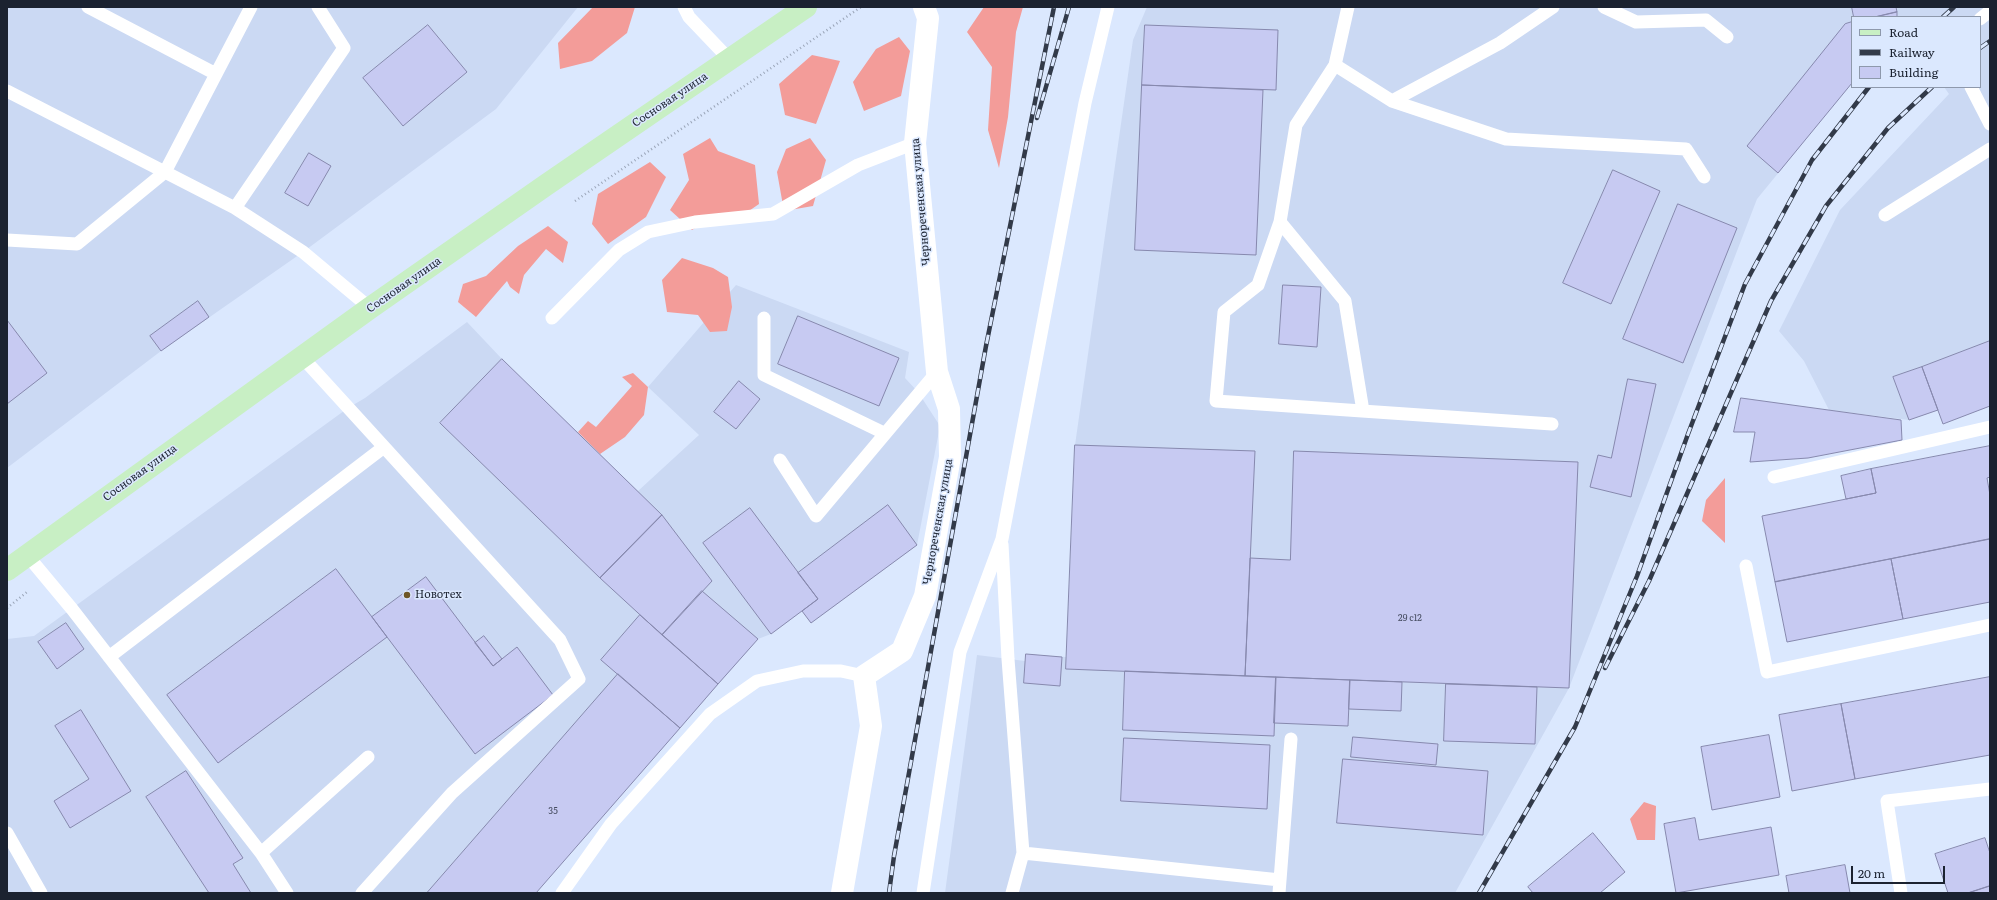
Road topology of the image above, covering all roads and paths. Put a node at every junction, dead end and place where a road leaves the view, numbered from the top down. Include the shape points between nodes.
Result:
1 (88, 7) edge
2 (251, 7) edge
3 (318, 7) edge
4 (684, 7) edge
5 (806, 7) edge
6 (861, 7) edge
7 (924, 7) edge
8 (1108, 7) edge
9 (1348, 7) edge
10 (1553, 7) edge
11 (1604, 7) edge
12 (1990, 11) edge
13 (1981, 18) edge
14 (1727, 37) dead end
15 (729, 59) junction
16 (1335, 65) junction
17 (216, 74) junction
18 (1972, 88) edge
19 (7, 91) edge
20 (1392, 101) junction
21 (1990, 124) edge
22 (915, 143) junction
23 (1990, 149) edge
24 (165, 172) junction
25 (1704, 177) dead end
26 (570, 205) dead end
27 (235, 208) junction
28 (1885, 215) dead end
29 (1280, 222) junction
30 (7, 240) edge
31 (370, 308) junction
32 (552, 318) dead end
33 (764, 318) dead end
34 (302, 357) junction
35 (937, 372) junction
36 (1363, 411) junction
37 (1552, 424) dead end
38 (1990, 427) edge
39 (884, 433) junction
40 (384, 447) junction
41 (780, 460) dead end
42 (1774, 477) dead end
43 (1002, 539) junction
44 (27, 555) junction
45 (1746, 566) dead end
46 (7, 570) edge
47 (45, 578) junction
48 (7, 608) edge
49 (1990, 625) edge
50 (109, 657) junction
51 (864, 676) junction
52 (1291, 739) dead end
53 (368, 757) dead end
54 (1990, 790) edge
55 (7, 833) edge
56 (261, 853) junction
57 (1023, 853) junction
58 (1280, 886) edge
59 (41, 893) edge
60 (287, 893) edge
61 (362, 893) edge
62 (562, 893) edge
63 (842, 893) edge
64 (923, 893) edge
65 (1012, 893) edge
66 (1901, 893) edge

1 - 17 lane
2 - 17 lane
3 - 27 lane via 344,48
4 - 15 lane via 688,17
5 - 15 main road, Сосновая улица
6 - 26 path
7 - 22 street, Чернореченская улица via 928,18
8 - 43 lane via 1085,102
9 - 16 lane
10 - 20 lane via 1500,43
11 - 14 lane via 1636,22 1706,20
12 - 13 lane
15 - 31 main road, Сосновая улица
16 - 20 lane
16 - 29 lane via 1296,125
17 - 24 lane
18 - 21 lane
19 - 24 lane
20 - 25 lane via 1506,139 1686,149
22 - 32 lane via 858,165 773,214 694,222 648,232 619,250
22 - 35 street, Чернореченская улица
23 - 28 lane
24 - 27 lane
24 - 30 lane via 77,244
27 - 31 lane via 303,252
29 - 36 lane via 1345,301
29 - 36 lane via 1258,284 1224,312 1216,401
31 - 34 main road, Сосновая улица
33 - 39 lane via 764,375
34 - 40 lane
34 - 44 main road, Сосновая улица
35 - 39 lane
35 - 51 street, Чернореченская улица via 949,409 950,457 924,596 902,651
36 - 37 lane
38 - 42 lane
39 - 41 lane via 816,516
40 - 50 lane
40 - 61 lane via 560,640 579,678 452,793
43 - 57 lane via 1008,660
43 - 64 lane via 960,652
44 - 46 main road, Сосновая улица
44 - 47 lane
45 - 49 lane via 1766,672
47 - 48 path
47 - 50 lane
50 - 56 lane
51 - 62 lane via 841,671 803,671 757,681 710,714 611,824
51 - 63 street via 871,726
52 - 58 lane
53 - 56 lane
54 - 66 lane via 1887,802
55 - 59 lane
56 - 60 lane
57 - 58 lane
57 - 65 lane

